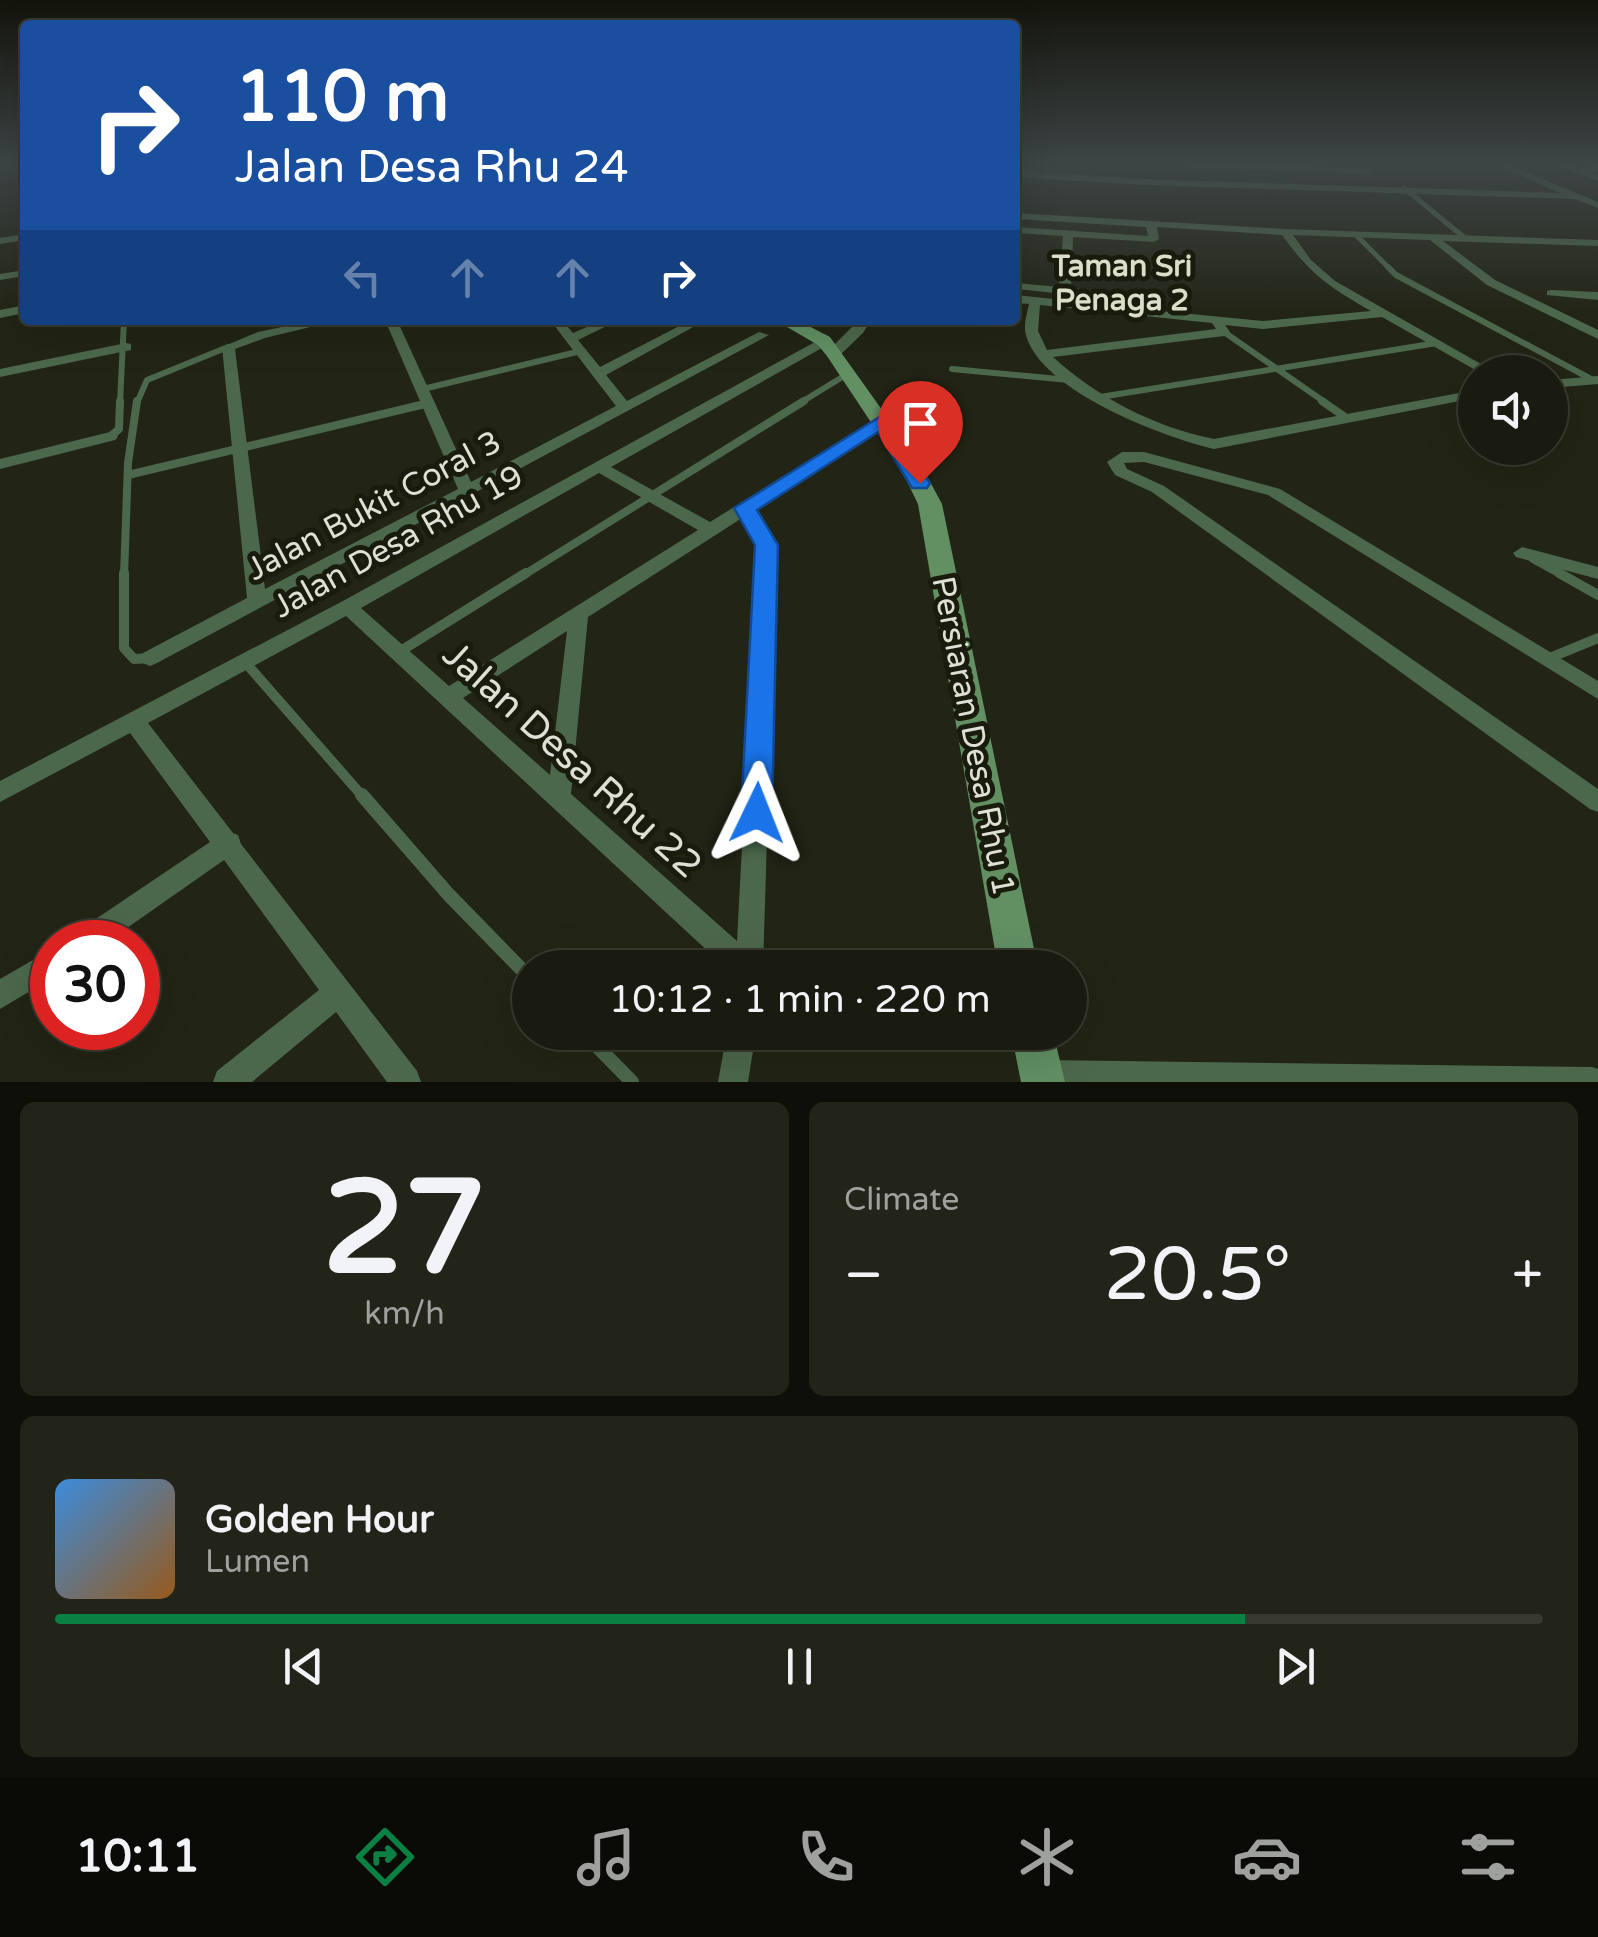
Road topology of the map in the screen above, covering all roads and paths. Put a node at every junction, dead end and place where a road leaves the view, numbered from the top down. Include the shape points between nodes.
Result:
1 (1435, 213) edge
2 (1020, 216) edge
3 (1151, 226) junction
4 (1020, 230) edge
5 (1285, 232) junction
6 (1068, 234) junction
7 (1355, 234) junction
8 (1434, 238) junction
9 (1464, 238) junction
10 (1598, 243) edge
11 (1020, 286) edge
12 (1065, 290) junction
13 (1551, 294) dead end
14 (1598, 296) edge
15 (1020, 300) edge
16 (1035, 301) junction
17 (1144, 313) junction
18 (1385, 313) junction
19 (124, 325) edge
20 (309, 325) edge
21 (393, 325) edge
22 (560, 325) edge
23 (602, 325) edge
24 (691, 325) edge
25 (791, 325) edge
26 (862, 325) edge
27 (1220, 326) junction
28 (1598, 335) edge
29 (762, 336) dead end
30 (572, 338) junction
31 (1437, 344) junction
32 (126, 347) junction
33 (228, 347) junction
34 (581, 352) junction
35 (1045, 354) junction
36 (836, 355) junction
37 (1458, 356) edge
38 (952, 369) dead end
39 (1277, 371) junction
40 (0, 373) edge
41 (598, 374) junction
42 (1071, 380) junction
43 (1596, 380) edge
44 (1568, 382) edge
45 (426, 396) junction
46 (1458, 397) edge
47 (1100, 398) junction
48 (625, 408) junction
49 (1344, 417) junction
50 (881, 422) junction
51 (110, 437) joint
52 (240, 448) junction
53 (0, 464) edge
54 (598, 466) junction
55 (128, 475) junction
56 (466, 489) junction
57 (652, 495) junction
58 (745, 508) junction
59 (712, 530) junction
60 (1522, 553) joint
61 (1598, 573) edge
62 (1598, 595) edge
63 (257, 604) junction
64 (348, 607) junction
65 (578, 617) junction
66 (1598, 638) edge
67 (397, 654) junction
68 (150, 658) joint
69 (1546, 659) junction
70 (245, 662) junction
71 (1598, 690) edge
72 (446, 698) junction
73 (133, 720) junction
74 (0, 792) edge
75 (560, 799) junction
76 (1598, 802) edge
77 (229, 843) junction
78 (117, 920) edge
79 (728, 950) edge
80 (749, 950) edge
81 (1015, 950) edge
82 (512, 959) edge
83 (30, 977) edge
84 (339, 992) junction
85 (0, 996) edge
86 (601, 1050) edge
87 (738, 1050) edge
88 (1036, 1050) edge
89 (1042, 1078) edge
90 (1343, 1081) edge
91 (1522, 1081) edge
92 (228, 1082) edge
93 (406, 1082) edge
94 (632, 1082) edge
95 (732, 1082) edge
96 (1592, 1082) edge

1 - 9 lane
2 - 3 street
3 - 5 street
3 - 6 street via 1154,240
4 - 6 street
5 - 7 street
5 - 18 street via 1331,283
6 - 12 street
7 - 8 street
7 - 43 lane via 1396,275
8 - 9 street
8 - 28 street via 1461,266
9 - 10 street
11 - 12 street
12 - 17 street via 1137,298
13 - 14 street
15 - 16 street
16 - 17 street
16 - 35 street via 1030,330
17 - 27 street
18 - 27 street
18 - 31 street
19 - 32 lane
20 - 33 street
21 - 45 street
22 - 30 street
23 - 30 street
24 - 41 street
25 - 36 street
26 - 36 street, Jalan Desa Rhu 19
27 - 35 street
27 - 39 lane
29 - 48 street, Jalan Bukit Coral 3
30 - 34 street
31 - 37 street
31 - 39 lane
32 - 40 street
32 - 51 lane via 118,430
33 - 52 street
33 - 55 lane via 139,388
34 - 41 street
34 - 45 lane
35 - 42 street
36 - 50 street, Persiaran Desa Rhu 1
36 - 54 street, Jalan Desa Rhu 19
36 - 57 lane
38 - 42 lane
39 - 47 lane
39 - 49 lane
41 - 48 street
42 - 47 street
43 - 44 street
45 - 52 lane
45 - 56 street
46 - 49 street
47 - 49 street via 1189,440 1214,444
48 - 56 street, Jalan Bukit Coral 3
50 - 58 street
50 - 81 street, Persiaran Desa Rhu 1 via 930,504
51 - 53 street
52 - 55 lane
52 - 63 street
54 - 57 street
54 - 64 street, Jalan Desa Rhu 19
55 - 68 lane via 124,648 134,659
56 - 63 street, Jalan Bukit Coral 3
57 - 59 street
57 - 67 lane
58 - 59 street
58 - 80 street via 766,545
59 - 65 street
60 - 61 street
60 - 62 lane
63 - 68 street, Jalan Bukit Coral 3
64 - 67 street, Jalan Desa Rhu 22
64 - 70 street, Jalan Desa Rhu 19
65 - 72 street
65 - 75 street
66 - 69 lane
67 - 72 street, Jalan Desa Rhu 22
69 - 71 street
69 - 76 street via 1274,492 1144,458 1115,462
70 - 73 street, Jalan Desa Rhu 19
70 - 82 lane
72 - 75 street, Jalan Desa Rhu 22
73 - 74 street, Jalan Desa Rhu 19
73 - 77 street
75 - 79 street, Jalan Desa Rhu 22
77 - 78 street
77 - 84 street
83 - 85 street
84 - 92 street
84 - 93 street
86 - 94 lane
87 - 95 street
88 - 89 street
89 - 90 street
90 - 91 street
91 - 96 street

